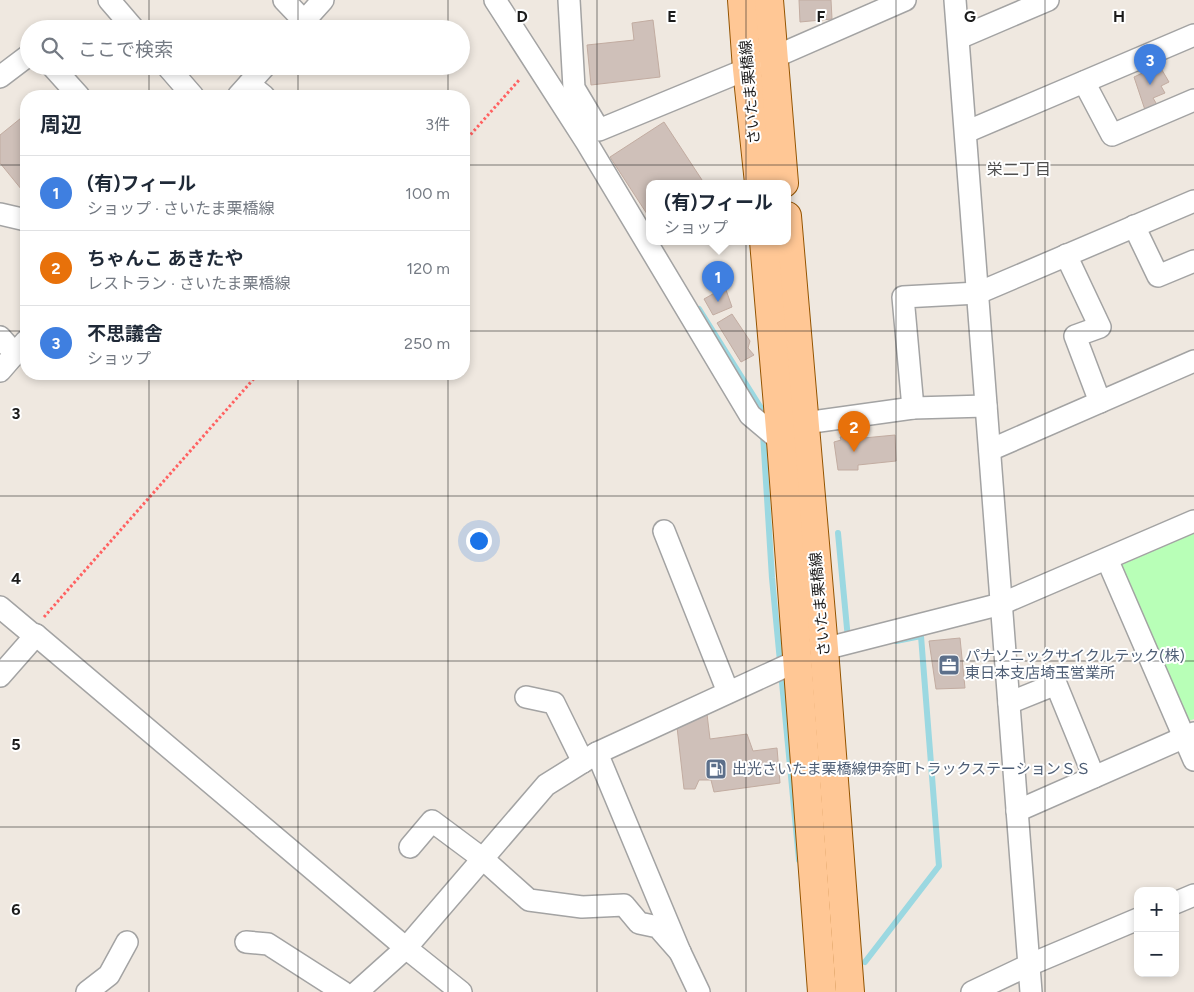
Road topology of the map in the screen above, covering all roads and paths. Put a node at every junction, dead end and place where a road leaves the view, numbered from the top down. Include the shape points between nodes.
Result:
1 (109, 0) edge
2 (284, 0) edge
3 (323, 0) edge
4 (495, 0) edge
5 (569, 0) edge
6 (742, 0) edge
7 (770, 0) edge
8 (904, 0) edge
9 (955, 0) edge
10 (1048, 0) edge
11 (126, 20) edge
12 (298, 20) edge
13 (305, 20) edge
14 (1194, 35) edge
15 (959, 38) junction
16 (774, 57) junction
17 (20, 62) edge
18 (535, 63) junction
19 (747, 69) junction
20 (60, 75) edge
21 (175, 75) edge
22 (260, 75) edge
23 (0, 78) edge
24 (1084, 82) junction
25 (74, 90) edge
26 (188, 90) edge
27 (252, 90) edge
28 (1194, 100) edge
29 (581, 116) junction
30 (966, 132) junction
31 (470, 135) edge
32 (759, 180) edge
33 (784, 180) edge
34 (1194, 200) edge
35 (0, 214) edge
36 (20, 219) edge
37 (1134, 226) junction
38 (646, 231) edge
39 (654, 245) edge
40 (764, 245) edge
41 (790, 245) edge
42 (1066, 255) junction
43 (1194, 261) edge
44 (978, 293) junction
45 (0, 337) edge
46 (20, 347) edge
47 (20, 348) edge
48 (1194, 361) edge
49 (0, 372) edge
50 (253, 380) edge
51 (1100, 402) junction
52 (986, 406) junction
53 (913, 408) junction
54 (805, 422) junction
55 (781, 441) junction
56 (990, 450) junction
57 (1194, 521) edge
58 (664, 531) dead end
59 (1107, 559) junction
60 (1001, 604) junction
61 (0, 607) edge
62 (33, 634) junction
63 (840, 645) junction
64 (797, 661) junction
65 (0, 676) edge
66 (728, 692) junction
67 (526, 697) dead end
68 (1009, 703) junction
69 (1189, 736) edge
70 (590, 757) junction
71 (1194, 760) edge
72 (1094, 777) junction
73 (1017, 811) junction
74 (410, 847) dead end
75 (483, 858) junction
76 (1194, 895) edge
77 (1179, 901) edge
78 (1134, 921) edge
79 (127, 942) dead end
80 (246, 942) dead end
81 (406, 948) junction
82 (680, 952) junction
83 (1029, 965) junction
84 (87, 992) edge
85 (343, 992) edge
86 (357, 992) edge
87 (461, 992) edge
88 (699, 992) edge
89 (822, 992) edge
90 (850, 992) edge
91 (972, 992) edge
92 (1031, 992) edge

1 - 11 street
2 - 12 street
3 - 13 street
4 - 18 street
5 - 29 street via 574,88
6 - 19 main road, さいたま栗橋線
7 - 16 main road, さいたま栗橋線
8 - 16 street
9 - 15 street
10 - 15 street
14 - 24 street
15 - 30 street
16 - 19 street
16 - 33 main road, さいたま栗橋線
17 - 23 street
18 - 29 street
18 - 31 path
19 - 29 street via 599,130
19 - 32 main road, さいたま栗橋線
20 - 25 street
21 - 26 street
22 - 27 street
24 - 28 street via 1112,135
24 - 30 street
29 - 38 street
30 - 44 street
34 - 37 street
35 - 36 street
37 - 42 street
37 - 43 street via 1158,276
39 - 55 street via 750,415
40 - 55 main road, さいたま栗橋線
41 - 54 main road, さいたま栗橋線
42 - 44 street
42 - 51 street via 1100,327 1075,336
44 - 52 street
44 - 53 street via 903,297
45 - 46 street
47 - 49 street
48 - 51 street
50 - 62 path
51 - 56 street
52 - 53 street
52 - 56 street
53 - 54 street
54 - 63 main road, さいたま栗橋線
55 - 64 main road, さいたま栗橋線
56 - 60 street
57 - 59 street
58 - 66 street
59 - 60 street
59 - 69 street
60 - 63 street
60 - 68 street
61 - 62 street
62 - 65 street
62 - 81 street
63 - 90 main road, さいたま栗橋線
64 - 66 street
64 - 89 main road, さいたま栗橋線
66 - 70 street
67 - 70 street via 554,703
68 - 72 street via 1056,684
68 - 73 street
69 - 71 street
69 - 72 street
70 - 75 street via 546,786
70 - 82 street
72 - 73 street
73 - 83 street
74 - 75 street via 432,821
75 - 81 street
75 - 82 street via 529,900 582,908 624,905 639,923 658,928
76 - 77 street
78 - 83 street
79 - 84 street via 108,975
80 - 85 street via 268,944
81 - 86 street
81 - 87 street
82 - 88 street
83 - 91 street
83 - 92 street

